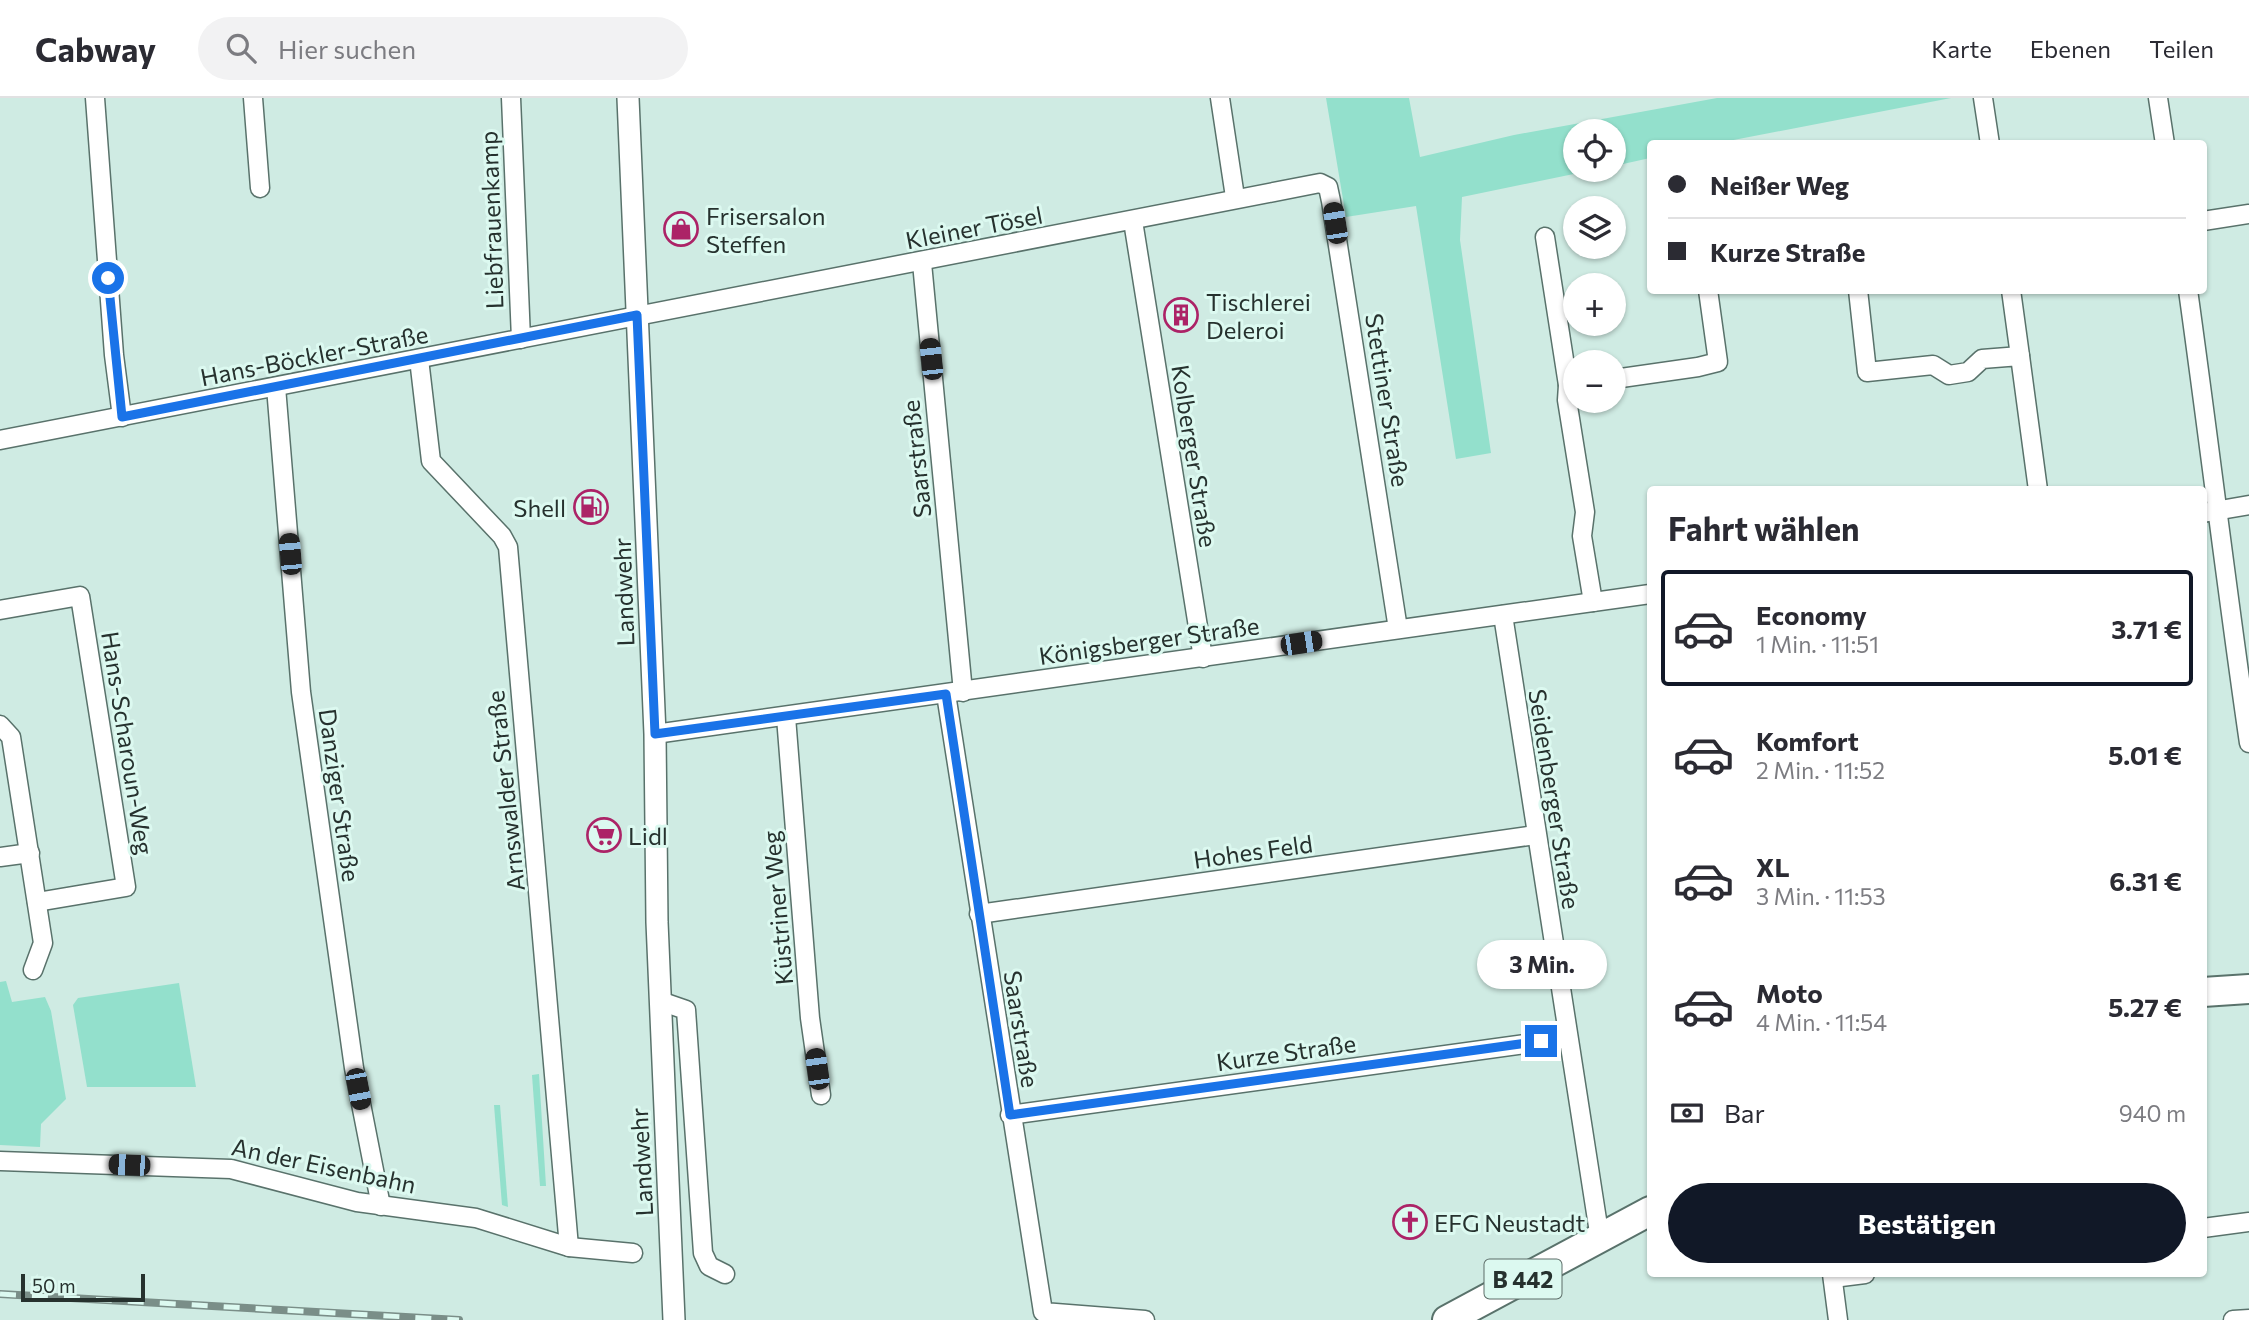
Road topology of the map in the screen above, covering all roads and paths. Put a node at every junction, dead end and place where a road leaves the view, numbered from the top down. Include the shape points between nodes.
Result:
1 (95, 98) edge
2 (253, 98) edge
3 (511, 98) edge
4 (628, 98) edge
5 (1220, 98) edge
6 (1983, 98) edge
7 (2158, 98) edge
8 (1989, 140) edge
9 (2164, 140) edge
10 (1320, 183) joint
11 (260, 188) dead end
12 (1235, 197) junction
13 (2249, 214) edge
14 (1133, 220) junction
15 (2207, 220) edge
16 (1545, 237) dead end
17 (922, 263) junction
18 (1709, 294) edge
19 (1858, 294) edge
20 (2012, 294) edge
21 (2188, 294) edge
22 (637, 315) junction
23 (521, 339) junction
24 (1565, 350) edge
25 (2020, 356) junction
26 (419, 359) junction
27 (1626, 377) edge
28 (276, 387) junction
29 (1574, 413) edge
30 (122, 417) junction
31 (0, 440) edge
32 (2037, 486) edge
33 (2249, 505) edge
34 (2211, 512) edge
35 (1647, 594) edge
36 (1593, 602) junction
37 (0, 611) edge
38 (1503, 615) junction
39 (1398, 629) junction
40 (1203, 658) junction
41 (954, 693) junction
42 (786, 718) junction
43 (0, 725) edge
44 (655, 734) junction
45 (2249, 743) edge
46 (1535, 835) junction
47 (30, 853) junction
48 (0, 857) edge
49 (37, 902) junction
50 (979, 914) junction
51 (33, 970) dead end
52 (2249, 989) edge
53 (2207, 992) edge
54 (660, 1001) junction
55 (1568, 1038) junction
56 (821, 1095) dead end
57 (1010, 1115) junction
58 (0, 1161) edge
59 (381, 1206) junction
60 (1647, 1213) edge
61 (2249, 1222) edge
62 (2207, 1227) edge
63 (1600, 1239) junction
64 (569, 1247) junction
65 (633, 1253) dead end
66 (725, 1274) dead end
67 (1832, 1277) edge
68 (2249, 1319) edge
69 (674, 1320) edge
70 (1145, 1320) edge
71 (1447, 1320) edge
72 (1838, 1320) edge
73 (2233, 1320) edge

1 - 30 street
2 - 11 street
3 - 23 street, Liebfrauenkamp
4 - 22 street, Landwehr
5 - 12 street
6 - 8 street
7 - 9 street
10 - 12 street, Kleiner Tösel
10 - 39 street, Stettiner Straße via 1328,187 1331,201
12 - 14 street, Kleiner Tösel
13 - 15 street
14 - 17 street, Kleiner Tösel
14 - 40 street, Kolberger Straße
16 - 24 street
17 - 22 street, Kleiner Tösel
17 - 41 street, Saarstraße
18 - 27 street via 1718,362
19 - 25 street via 1867,372 1933,365 1950,375 1968,372 1982,359
20 - 25 street
21 - 34 street
22 - 23 street, Hans-Böckler-Straße
22 - 44 street, Landwehr
23 - 26 street, Hans-Böckler-Straße
25 - 32 street
26 - 28 street, Hans-Böckler-Straße
26 - 64 street, Arnswalder Straße via 431,461 508,547
28 - 30 street, Hans-Böckler-Straße
28 - 59 street, Danziger Straße via 301,692 350,1042
29 - 36 street via 1585,512 1582,536
30 - 31 street, Hans-Böckler-Straße
33 - 34 street
34 - 45 street via 2218,530
35 - 36 street, Königsberger Straße
36 - 38 street, Königsberger Straße
37 - 49 street, Hans-Scharoun-Weg via 80,596 126,887
38 - 39 street, Königsberger Straße
38 - 46 street, Seidenberger Straße
39 - 40 street, Königsberger Straße
40 - 41 street, Königsberger Straße
41 - 42 street, Königsberger Straße
41 - 50 street, Saarstraße
42 - 44 street, Königsberger Straße
42 - 56 street, Küstriner Weg via 810,1018
43 - 47 street via 11,737
44 - 54 street, Landwehr
46 - 50 street, Hohes Feld
46 - 55 street, Seidenberger Straße
47 - 48 street
47 - 49 street
49 - 51 street via 43,943
50 - 57 street, Saarstraße
52 - 53 main road
54 - 66 street via 686,1010 703,1253 709,1266
54 - 69 street, Landwehr
55 - 57 street, Kurze Straße
55 - 63 street, Seidenberger Straße
57 - 70 street, Saarstraße via 1043,1311
58 - 59 street, An der Eisenbahn via 231,1169
59 - 64 street, An der Eisenbahn via 476,1218
60 - 63 main road, B 442
61 - 62 street
63 - 71 main road, B 442
64 - 65 street, An der Eisenbahn
67 - 72 street
68 - 73 street

